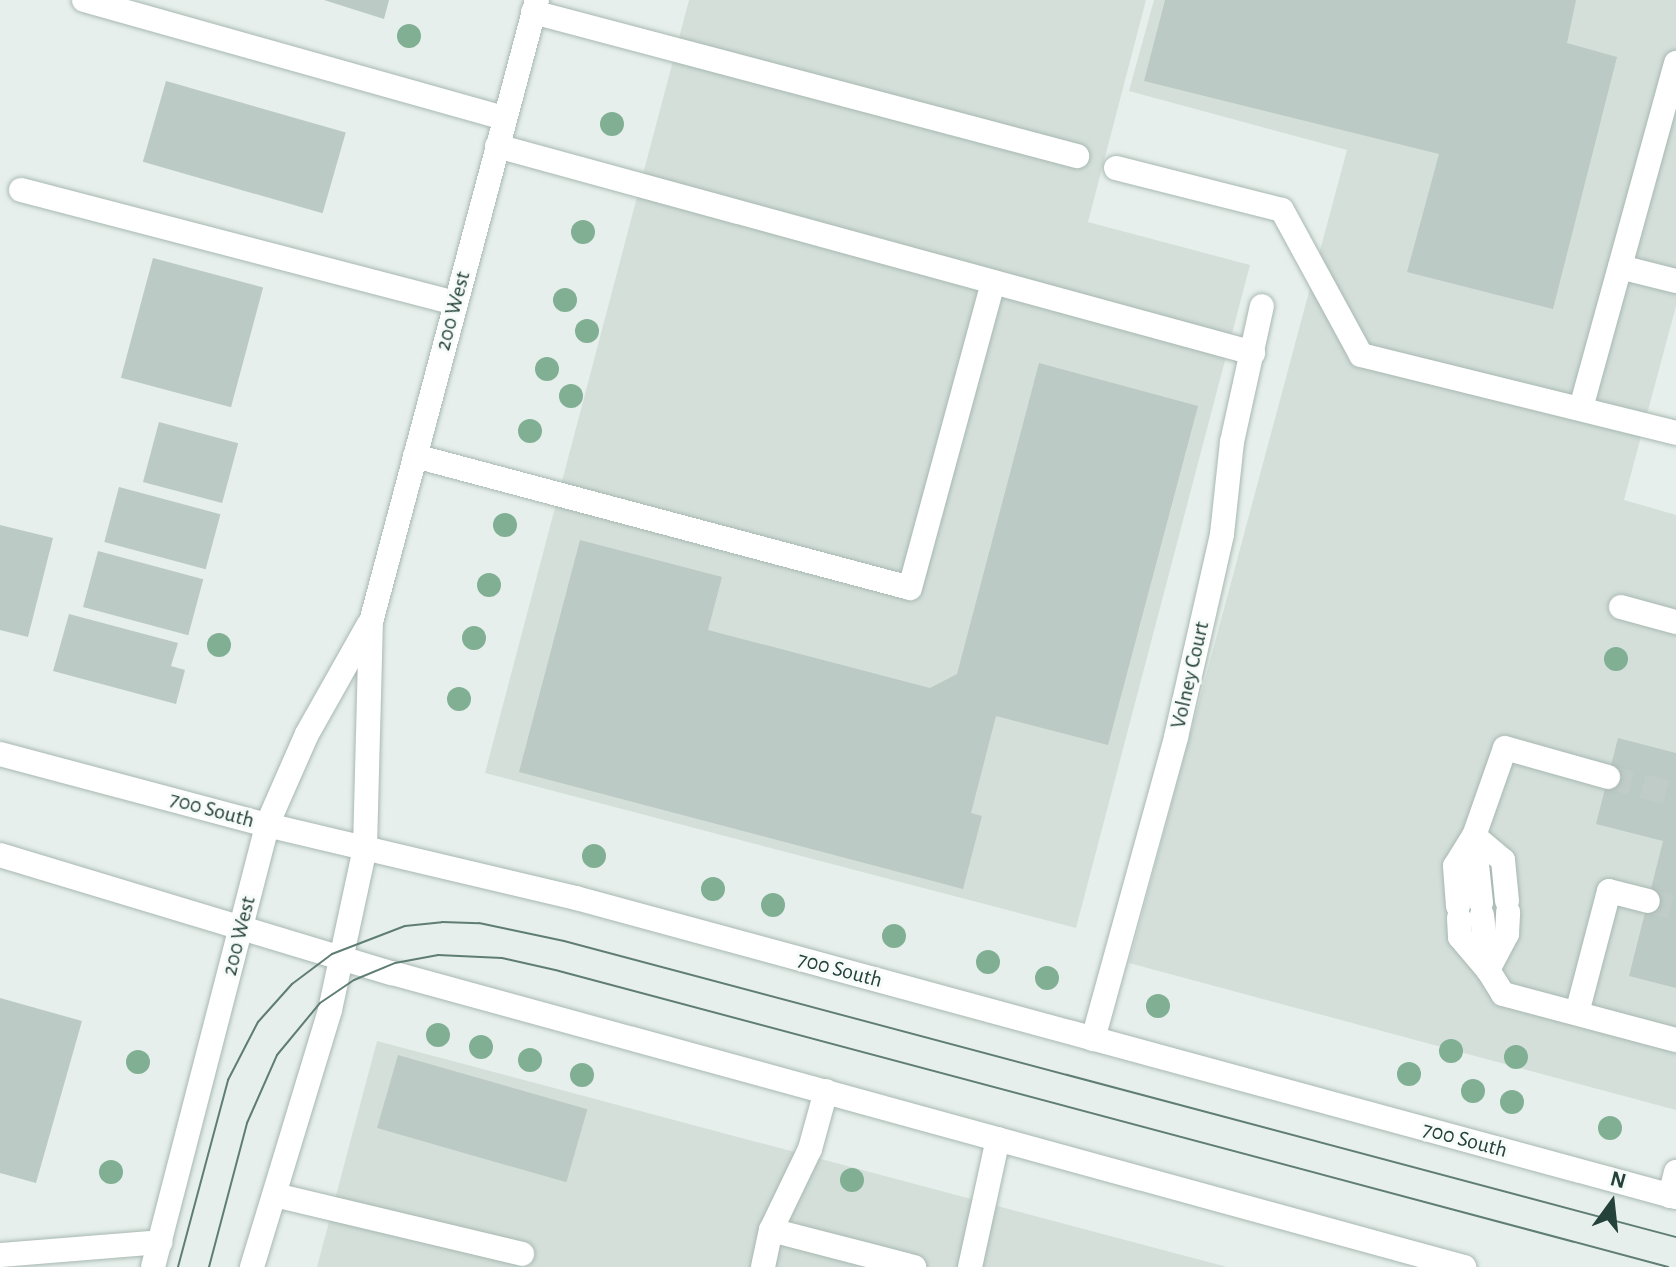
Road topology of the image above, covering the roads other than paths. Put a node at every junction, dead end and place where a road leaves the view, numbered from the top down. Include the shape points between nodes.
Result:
1 (84, 0) edge
2 (535, 6) edge
3 (1676, 63) edge
4 (505, 118) junction
5 (497, 146) junction
6 (1077, 156) dead end
7 (1116, 168) dead end
8 (21, 190) dead end
9 (1620, 267) junction
10 (1676, 281) edge
11 (993, 282) junction
12 (455, 303) junction
13 (1262, 306) dead end
14 (1253, 353) junction
15 (1581, 408) junction
16 (1676, 433) edge
17 (415, 456) junction
18 (1621, 607) dead end
19 (371, 622) junction
20 (1676, 622) edge
21 (0, 754) edge
22 (1608, 777) tunnel mouth
23 (267, 825) junction
24 (1474, 836) junction
25 (365, 848) junction
26 (0, 855) edge
27 (1648, 901) tunnel mouth
28 (241, 930) junction
29 (343, 958) junction
30 (1488, 970) junction
31 (1577, 1013) junction
32 (1093, 1039) junction
33 (1676, 1040) edge
34 (826, 1091) junction
35 (998, 1139) junction
36 (1674, 1188) edge
37 (275, 1195) junction
38 (771, 1230) junction
39 (160, 1242) junction
40 (522, 1254) dead end
41 (0, 1255) edge
42 (153, 1267) edge
43 (252, 1267) edge
44 (763, 1267) edge
45 (914, 1267) edge
46 (970, 1267) edge
47 (1464, 1267) edge

1 - 4 street
2 - 4 street, 200 West
2 - 6 street
3 - 9 street
4 - 5 street, 200 West
5 - 11 street
5 - 12 street, 200 West
7 - 15 street via 1282,210 1361,355
8 - 12 street
9 - 10 street
9 - 15 street
11 - 14 street
11 - 17 street via 910,588
12 - 17 street, 200 West
13 - 14 street, Volney Court
14 - 32 street, Volney Court via 1232,442 1222,534 1176,737
15 - 16 street
17 - 19 street, 200 West
18 - 20 street
19 - 23 street, 200 West via 307,734
19 - 25 street, 200 West
21 - 23 street, 700 South
22 - 24 street via 1505,748
23 - 25 street, 700 South
23 - 28 street, 200 West
24 - 30 street via 1455,866
24 - 30 street via 1503,860 1507,934
25 - 29 street, 200 West
25 - 32 street, 700 South via 576,898
26 - 28 street
27 - 31 street via 1609,891
28 - 29 street
28 - 39 street, 200 West
29 - 34 street
29 - 37 street, 200 West
30 - 31 street via 1503,994
31 - 33 street
32 - 36 street, 700 South
34 - 35 street
34 - 38 street via 810,1149
35 - 46 street
35 - 47 street
37 - 40 street
37 - 43 street, 200 West
38 - 44 street
38 - 45 street
39 - 41 street
39 - 42 street, 200 West

